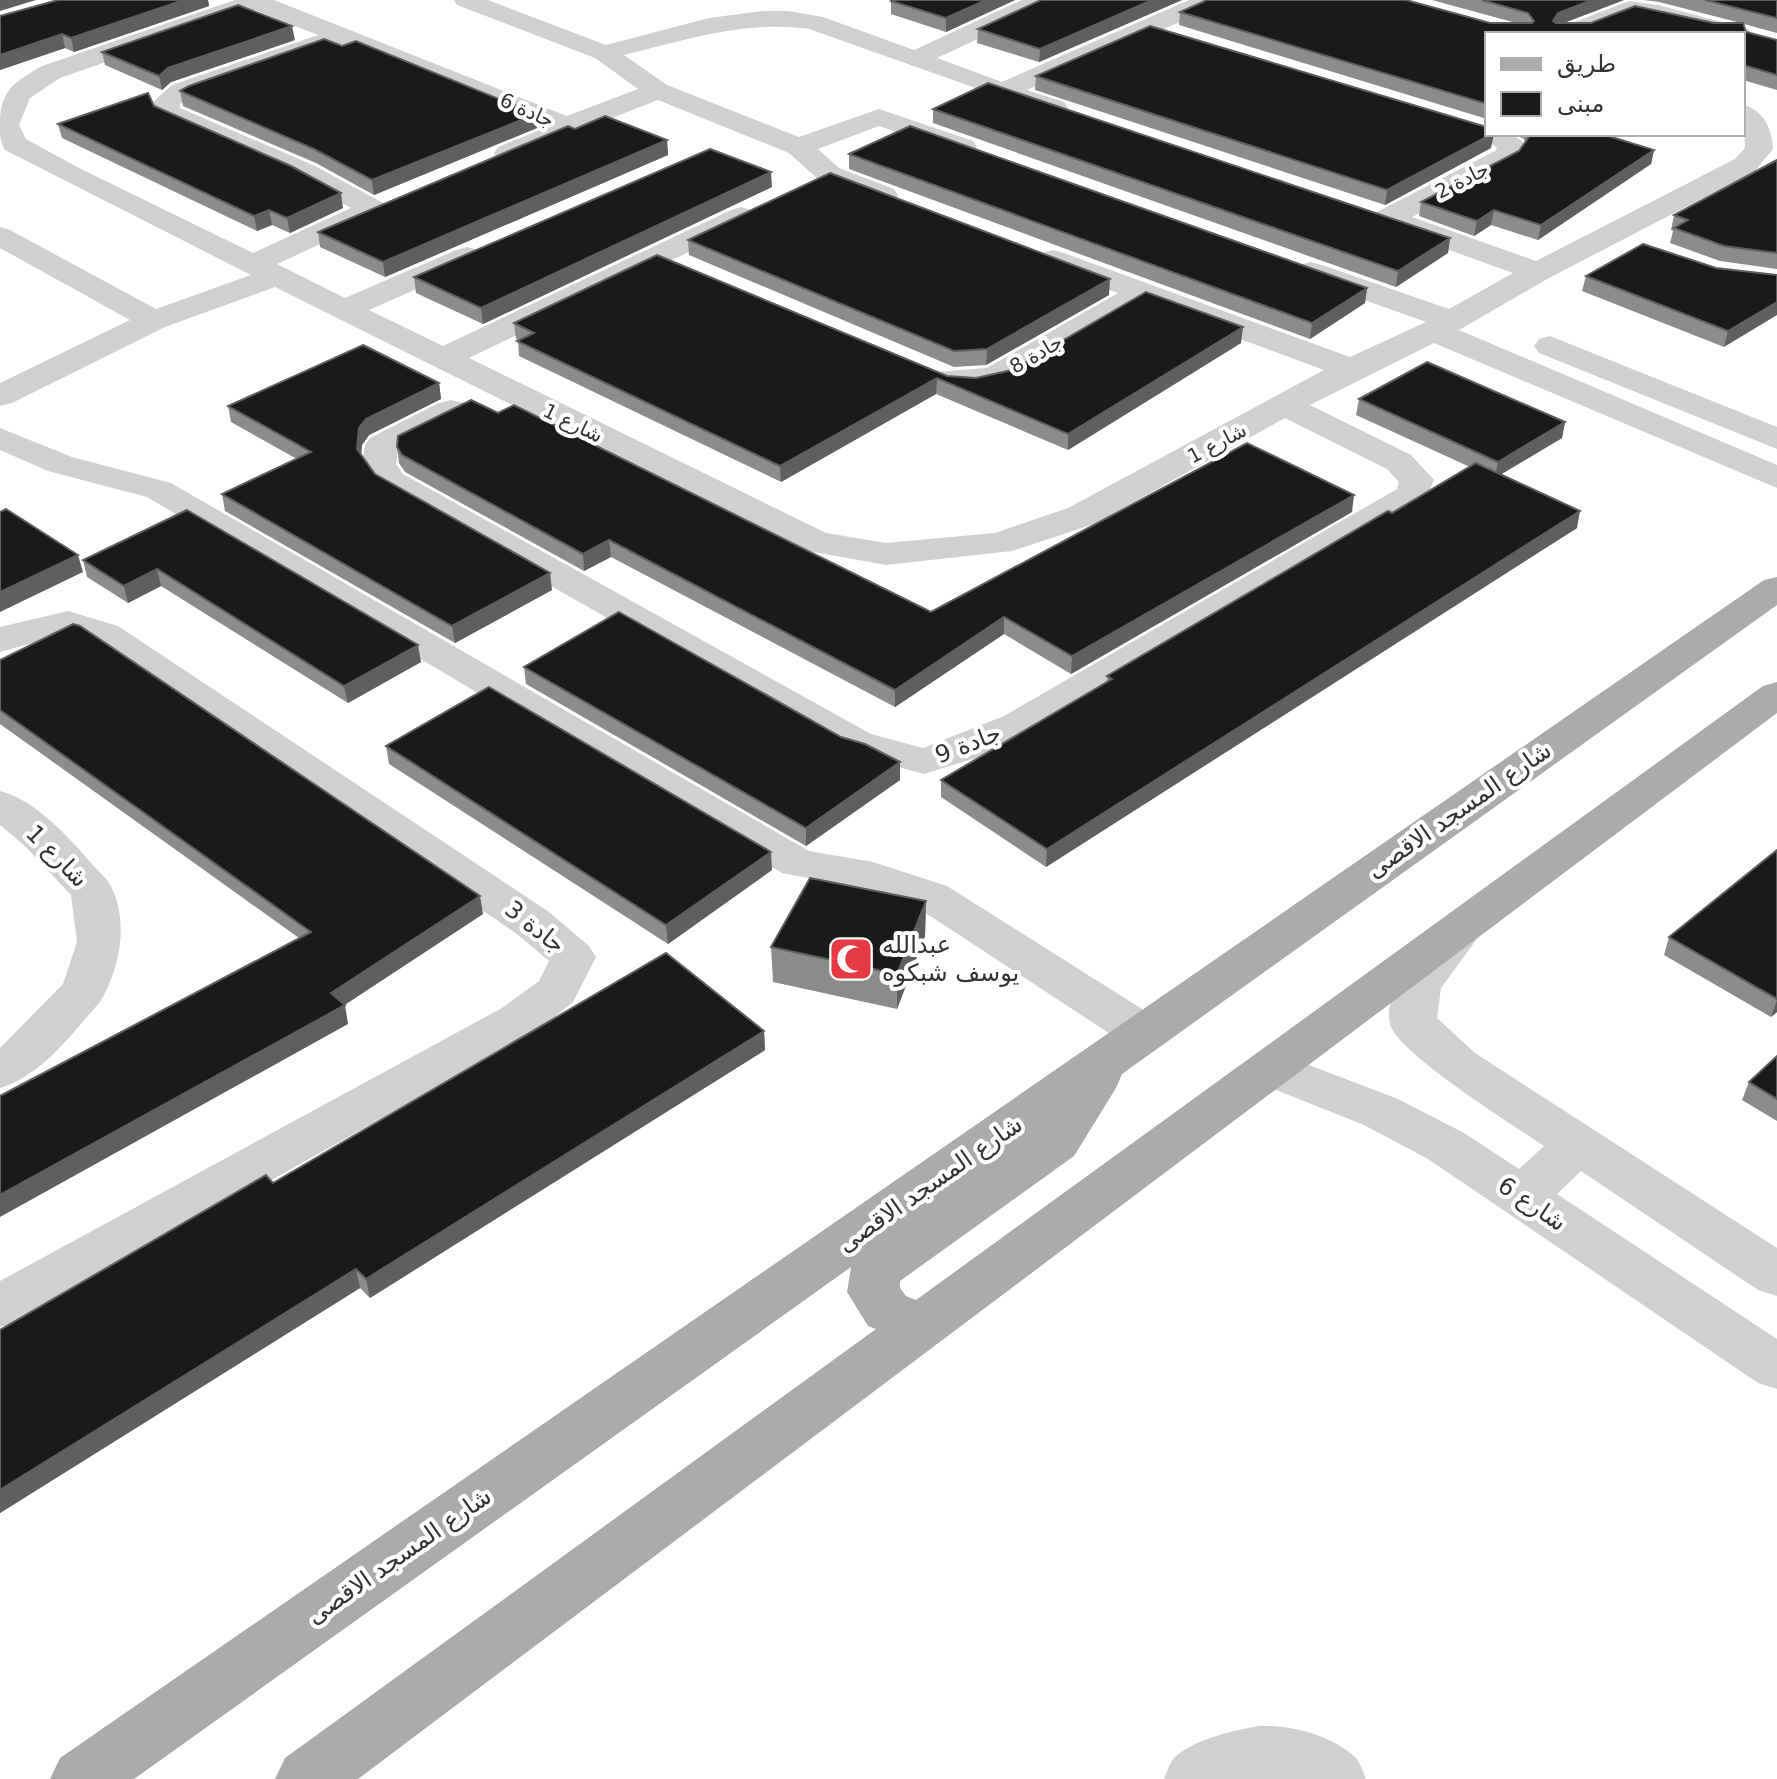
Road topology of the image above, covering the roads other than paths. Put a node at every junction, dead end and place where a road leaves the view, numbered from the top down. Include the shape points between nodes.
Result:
1 (466, 0) edge
2 (1042, 0) edge
3 (1209, 0) edge
4 (257, 1) edge
5 (1150, 28) junction
6 (1571, 32) edge
7 (1731, 32) edge
8 (342, 35) junction
9 (1179, 37) edge
10 (604, 53) junction
11 (915, 59) junction
12 (658, 91) junction
13 (1003, 91) junction
14 (1077, 115) edge
15 (1745, 115) edge
16 (563, 127) junction
17 (755, 130) junction
18 (1494, 136) edge
19 (799, 147) junction
20 (713, 148) edge
21 (985, 155) edge
22 (485, 163) edge
23 (829, 174) junction
24 (801, 187) edge
25 (401, 198) edge
26 (772, 201) edge
27 (918, 208) edge
28 (1357, 208) edge
29 (373, 209) junction
30 (1387, 218) junction
31 (0, 236) edge
32 (486, 247) edge
33 (1022, 247) edge
34 (1286, 262) edge
35 (265, 270) junction
36 (1538, 272) junction
37 (1141, 293) junction
38 (345, 309) junction
39 (154, 320) junction
40 (1452, 321) junction
41 (444, 358) junction
42 (918, 367) edge
43 (1351, 369) junction
44 (499, 387) junction
45 (0, 396) edge
46 (1286, 406) junction
47 (0, 438) edge
48 (1777, 439) edge
49 (1777, 478) edge
50 (1777, 588) edge
51 (0, 640) edge
52 (1777, 694) edge
53 (0, 804) edge
54 (1471, 919) junction
55 (1127, 1045) junction
56 (1271, 1069) junction
57 (0, 1071) edge
58 (1577, 1145) junction
59 (1522, 1197) junction
60 (1777, 1275) edge
61 (0, 1306) edge
62 (924, 1324) junction
63 (1777, 1367) edge
64 (82, 1779) edge
65 (307, 1779) edge
66 (1196, 1779) edge
67 (1334, 1779) edge

1 - 10 street
2 - 11 street
3 - 5 street
4 - 8 street, جادة 6
4 - 35 street, شارع 1 via 193,12 51,72 23,88 10,105 5,125 15,144
5 - 9 street
5 - 13 street
6 - 7 street via 1629,8
8 - 16 street, جادة 6
8 - 29 street via 181,91 167,101 167,112 305,172
10 - 11 street via 728,23 787,16
10 - 12 street
11 - 13 street
12 - 16 street
12 - 17 street
13 - 14 street
15 - 36 street, شارع 1 via 1758,130 1759,149 1745,165 1627,241
16 - 22 street, جادة 6
17 - 19 street
17 - 20 street
18 - 30 street, جادة 2 via 1512,146 1505,157
19 - 21 street via 879,117
19 - 23 street
23 - 24 street
23 - 27 street
25 - 29 street
26 - 41 street via 672,262
28 - 30 street, جادة 2
29 - 35 street
30 - 36 street, جادة 2
31 - 39 street
32 - 38 street
33 - 37 street
34 - 40 street
35 - 38 street, شارع 1
35 - 39 street
36 - 40 street, شارع 1
37 - 42 street, جادة 8 via 998,376 947,379
37 - 43 street
38 - 41 street, شارع 1
39 - 45 street
40 - 43 street, شارع 1
40 - 48 street via 1518,332
40 - 49 street
41 - 44 street, شارع 1
43 - 46 street, شارع 1
44 - 46 street, شارع 1 via 816,542 886,554 999,543 1081,516
44 - 46 street, جادة 9 via 382,445 379,464 391,481 857,743 924,761 1018,725 1413,494 1417,480 1399,462
47 - 55 street via 60,464 159,490 797,863 873,876 931,896
50 - 55 main road, شارع المسجد الاقصى
51 - 61 street, جادة 3 via 68,622 104,634 533,923 573,957 557,991 519,1020
52 - 54 main road
53 - 57 street, شارع 1 via 40,836 92,891 100,942 84,991 19,1059
54 - 56 main road
54 - 58 street via 1418,985 1413,1023 1458,1065
55 - 62 main road via 1056,1143 875,1271 873,1292 887,1311
55 - 64 main road, شارع المسجد الاقصى
56 - 59 street, شارع 6 via 1381,1112 1446,1146
56 - 62 main road
58 - 59 street
58 - 60 street
59 - 63 street, شارع 6
62 - 65 main road
66 - 67 street via 1234,1759 1269,1757 1300,1759

